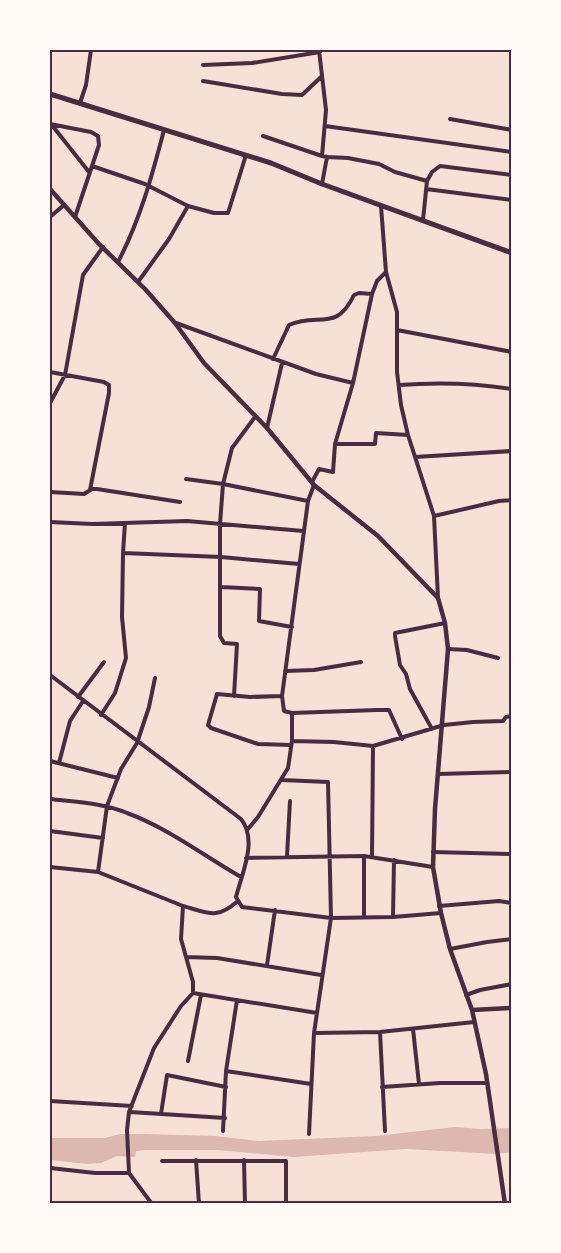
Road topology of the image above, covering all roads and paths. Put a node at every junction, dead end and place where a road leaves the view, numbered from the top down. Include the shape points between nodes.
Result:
1 (91, 50) edge
2 (319, 51) edge
3 (203, 65) dead end
4 (321, 77) junction
5 (203, 81) dead end
6 (50, 94) edge
7 (80, 103) junction
8 (450, 119) dead end
9 (50, 124) edge
10 (325, 126) junction
11 (164, 129) junction
12 (512, 130) edge
13 (263, 136) dead end
14 (512, 152) edge
15 (246, 155) junction
16 (322, 156) junction
17 (327, 156) junction
18 (92, 166) junction
19 (90, 172) junction
20 (512, 175) edge
21 (427, 181) junction
22 (322, 184) junction
23 (149, 186) junction
24 (50, 189) edge
25 (426, 189) junction
26 (512, 200) edge
27 (64, 205) junction
28 (188, 206) junction
29 (381, 206) junction
30 (75, 217) junction
31 (423, 219) junction
32 (50, 220) edge
33 (103, 247) junction
34 (512, 253) edge
35 (118, 262) junction
36 (386, 272) junction
37 (138, 282) junction
38 (372, 294) junction
39 (175, 323) junction
40 (397, 330) junction
41 (512, 352) edge
42 (273, 359) junction
43 (282, 363) junction
44 (50, 372) edge
45 (65, 375) junction
46 (353, 383) junction
47 (398, 385) junction
48 (512, 389) edge
49 (50, 403) edge
50 (255, 417) junction
51 (267, 428) junction
52 (408, 435) junction
53 (335, 444) junction
54 (512, 451) edge
55 (415, 457) junction
56 (186, 479) dead end
57 (313, 483) junction
58 (223, 484) junction
59 (90, 490) junction
60 (50, 492) edge
61 (512, 500) edge
62 (308, 501) junction
63 (180, 502) dead end
64 (434, 516) junction
65 (50, 522) edge
66 (124, 522) junction
67 (220, 524) junction
68 (303, 531) junction
69 (123, 553) junction
70 (220, 557) junction
71 (299, 564) junction
72 (220, 587) junction
73 (438, 598) junction
74 (445, 623) junction
75 (292, 627) junction
76 (448, 649) junction
77 (498, 658) dead end
78 (104, 662) dead end
79 (361, 662) dead end
80 (285, 671) junction
81 (50, 675) edge
82 (155, 678) dead end
83 (234, 696) junction
84 (282, 696) junction
85 (78, 697) junction
86 (83, 701) junction
87 (292, 713) junction
88 (101, 715) junction
89 (512, 716) edge
90 (444, 725) junction
91 (432, 729) junction
92 (402, 739) junction
93 (138, 743) junction
94 (291, 743) junction
95 (373, 746) junction
96 (50, 761) edge
97 (59, 763) junction
98 (512, 772) edge
99 (438, 774) junction
100 (118, 778) junction
101 (282, 780) junction
102 (50, 799) edge
103 (290, 801) dead end
104 (107, 806) junction
105 (248, 828) junction
106 (50, 831) edge
107 (103, 838) junction
108 (433, 852) junction
109 (512, 854) edge
110 (287, 856) junction
111 (330, 856) junction
112 (364, 856) junction
113 (372, 857) junction
114 (246, 858) junction
115 (394, 860) junction
116 (50, 867) edge
117 (434, 867) junction
118 (98, 872) junction
119 (241, 877) junction
120 (238, 901) junction
121 (512, 903) edge
122 (183, 906) junction
123 (439, 906) junction
124 (274, 910) junction
125 (441, 913) junction
126 (364, 917) junction
127 (393, 917) junction
128 (331, 918) junction
129 (512, 939) edge
130 (450, 949) junction
131 (186, 957) junction
132 (267, 965) junction
133 (321, 975) junction
134 (512, 984) edge
135 (193, 993) junction
136 (201, 995) junction
137 (466, 995) junction
138 (237, 1000) junction
139 (512, 1008) edge
140 (472, 1011) junction
141 (317, 1013) junction
142 (474, 1022) junction
143 (413, 1029) junction
144 (380, 1032) junction
145 (314, 1033) junction
146 (189, 1061) dead end
147 (226, 1071) junction
148 (487, 1083) junction
149 (311, 1084) junction
150 (419, 1084) junction
151 (226, 1087) junction
152 (382, 1088) junction
153 (50, 1101) edge
154 (132, 1106) junction
155 (129, 1112) junction
156 (161, 1114) junction
157 (225, 1118) junction
158 (223, 1131) dead end
159 (385, 1131) dead end
160 (309, 1134) dead end
161 (196, 1160) junction
162 (244, 1160) junction
163 (162, 1161) dead end
164 (50, 1168) edge
165 (129, 1173) junction
166 (152, 1203) edge
167 (199, 1203) edge
168 (245, 1203) edge
169 (286, 1203) edge
170 (505, 1203) edge

1 - 7 street
2 - 3 street via 252,63
2 - 4 street
4 - 5 street via 302,95
4 - 10 street
6 - 7 main road
7 - 11 main road
8 - 12 street
9 - 18 street via 98,136
9 - 19 street
10 - 14 street
10 - 16 street
11 - 15 main road
11 - 23 street
13 - 16 street
15 - 22 main road
15 - 28 street via 228,213
16 - 17 street
17 - 21 street via 379,164
17 - 22 street
18 - 19 street
18 - 23 street
19 - 30 street
20 - 21 street via 440,166
21 - 25 street
22 - 29 main road
23 - 28 street
23 - 35 street
24 - 27 street
25 - 26 street
25 - 31 street
27 - 30 street
27 - 32 street
28 - 37 street
29 - 31 main road
29 - 36 street
30 - 33 street
31 - 34 main road
33 - 35 street
33 - 45 street via 83,275
35 - 37 street
36 - 38 street
36 - 40 street via 395,300
37 - 39 street
38 - 42 street via 354,294 344,311 331,319 290,325
38 - 46 street
39 - 42 street
39 - 50 street via 204,363
40 - 41 street
40 - 47 street
42 - 43 street
43 - 46 street
43 - 51 street
44 - 45 street
45 - 49 street
45 - 59 street via 109,385
46 - 53 street
47 - 48 street via 476,384
47 - 52 street
50 - 51 street
50 - 58 street via 232,448
51 - 57 street
52 - 53 street via 376,433 375,444
52 - 55 street
53 - 57 street via 333,472 319,469
54 - 55 street
55 - 64 street
56 - 58 street
57 - 62 street
57 - 73 street via 378,536
58 - 62 street
58 - 67 street
59 - 60 street via 84,494
59 - 63 street
61 - 64 street
62 - 68 street
64 - 73 street
65 - 66 street
66 - 67 street
66 - 69 street
67 - 68 street
67 - 70 street
68 - 71 street
69 - 70 street
69 - 88 street via 126,658 116,693
70 - 71 street
70 - 72 street
71 - 75 street
72 - 75 street via 260,589 259,621
72 - 83 street via 221,640 224,644 237,644
73 - 74 street
74 - 76 street
74 - 91 street via 395,633 400,665
75 - 80 street
76 - 77 street
76 - 90 street
78 - 85 street
79 - 80 street
80 - 84 street
81 - 85 street
82 - 93 street
83 - 84 street
83 - 94 street via 215,695 209,727 247,741
84 - 87 street via 284,711
85 - 86 street
86 - 88 street
86 - 97 street via 70,721
87 - 92 street via 389,710
87 - 94 street
88 - 93 street
89 - 90 street via 502,721
90 - 91 street
90 - 99 street
91 - 92 street
92 - 95 street
93 - 100 street
93 - 105 street
94 - 95 street
94 - 101 street
95 - 113 street
96 - 97 street
97 - 100 street
98 - 99 street
99 - 108 street
100 - 104 street
101 - 105 street
101 - 111 street via 328,782
102 - 104 street
103 - 110 street
104 - 107 street
104 - 119 street via 149,822
105 - 114 street
106 - 107 street
107 - 118 street
108 - 109 street
108 - 117 street
110 - 111 street
110 - 114 street
111 - 112 street
111 - 128 street
112 - 113 street
112 - 126 street
113 - 115 street
114 - 119 street
115 - 117 street
115 - 127 street
116 - 118 street
117 - 123 street
118 - 122 street
119 - 120 street
120 - 122 street via 225,912 214,914
120 - 124 street via 242,907
121 - 123 street
122 - 131 street via 181,939
123 - 125 street
124 - 128 street
124 - 132 street
125 - 127 street
125 - 130 street
126 - 127 street
126 - 128 street
128 - 133 street
129 - 130 street
130 - 137 street
131 - 132 street
131 - 135 street
132 - 133 street
133 - 141 street
134 - 137 street
135 - 136 street
135 - 154 street via 154,1048
136 - 138 street
136 - 146 street
137 - 140 street
138 - 141 street
138 - 147 street
139 - 140 street
140 - 142 street
141 - 145 street
142 - 143 street
142 - 148 street
143 - 144 street
143 - 150 street
144 - 145 street
144 - 152 street
145 - 149 street
147 - 149 street
147 - 151 street
148 - 150 street
148 - 170 street
149 - 160 street
150 - 152 street
151 - 156 street via 168,1075
151 - 157 street
152 - 159 street
153 - 154 street
154 - 155 street
155 - 156 street
155 - 165 street
156 - 157 street
157 - 158 street
161 - 162 street
161 - 163 street
161 - 167 street
162 - 168 street
162 - 169 street via 286,1161
164 - 165 street
165 - 166 street

